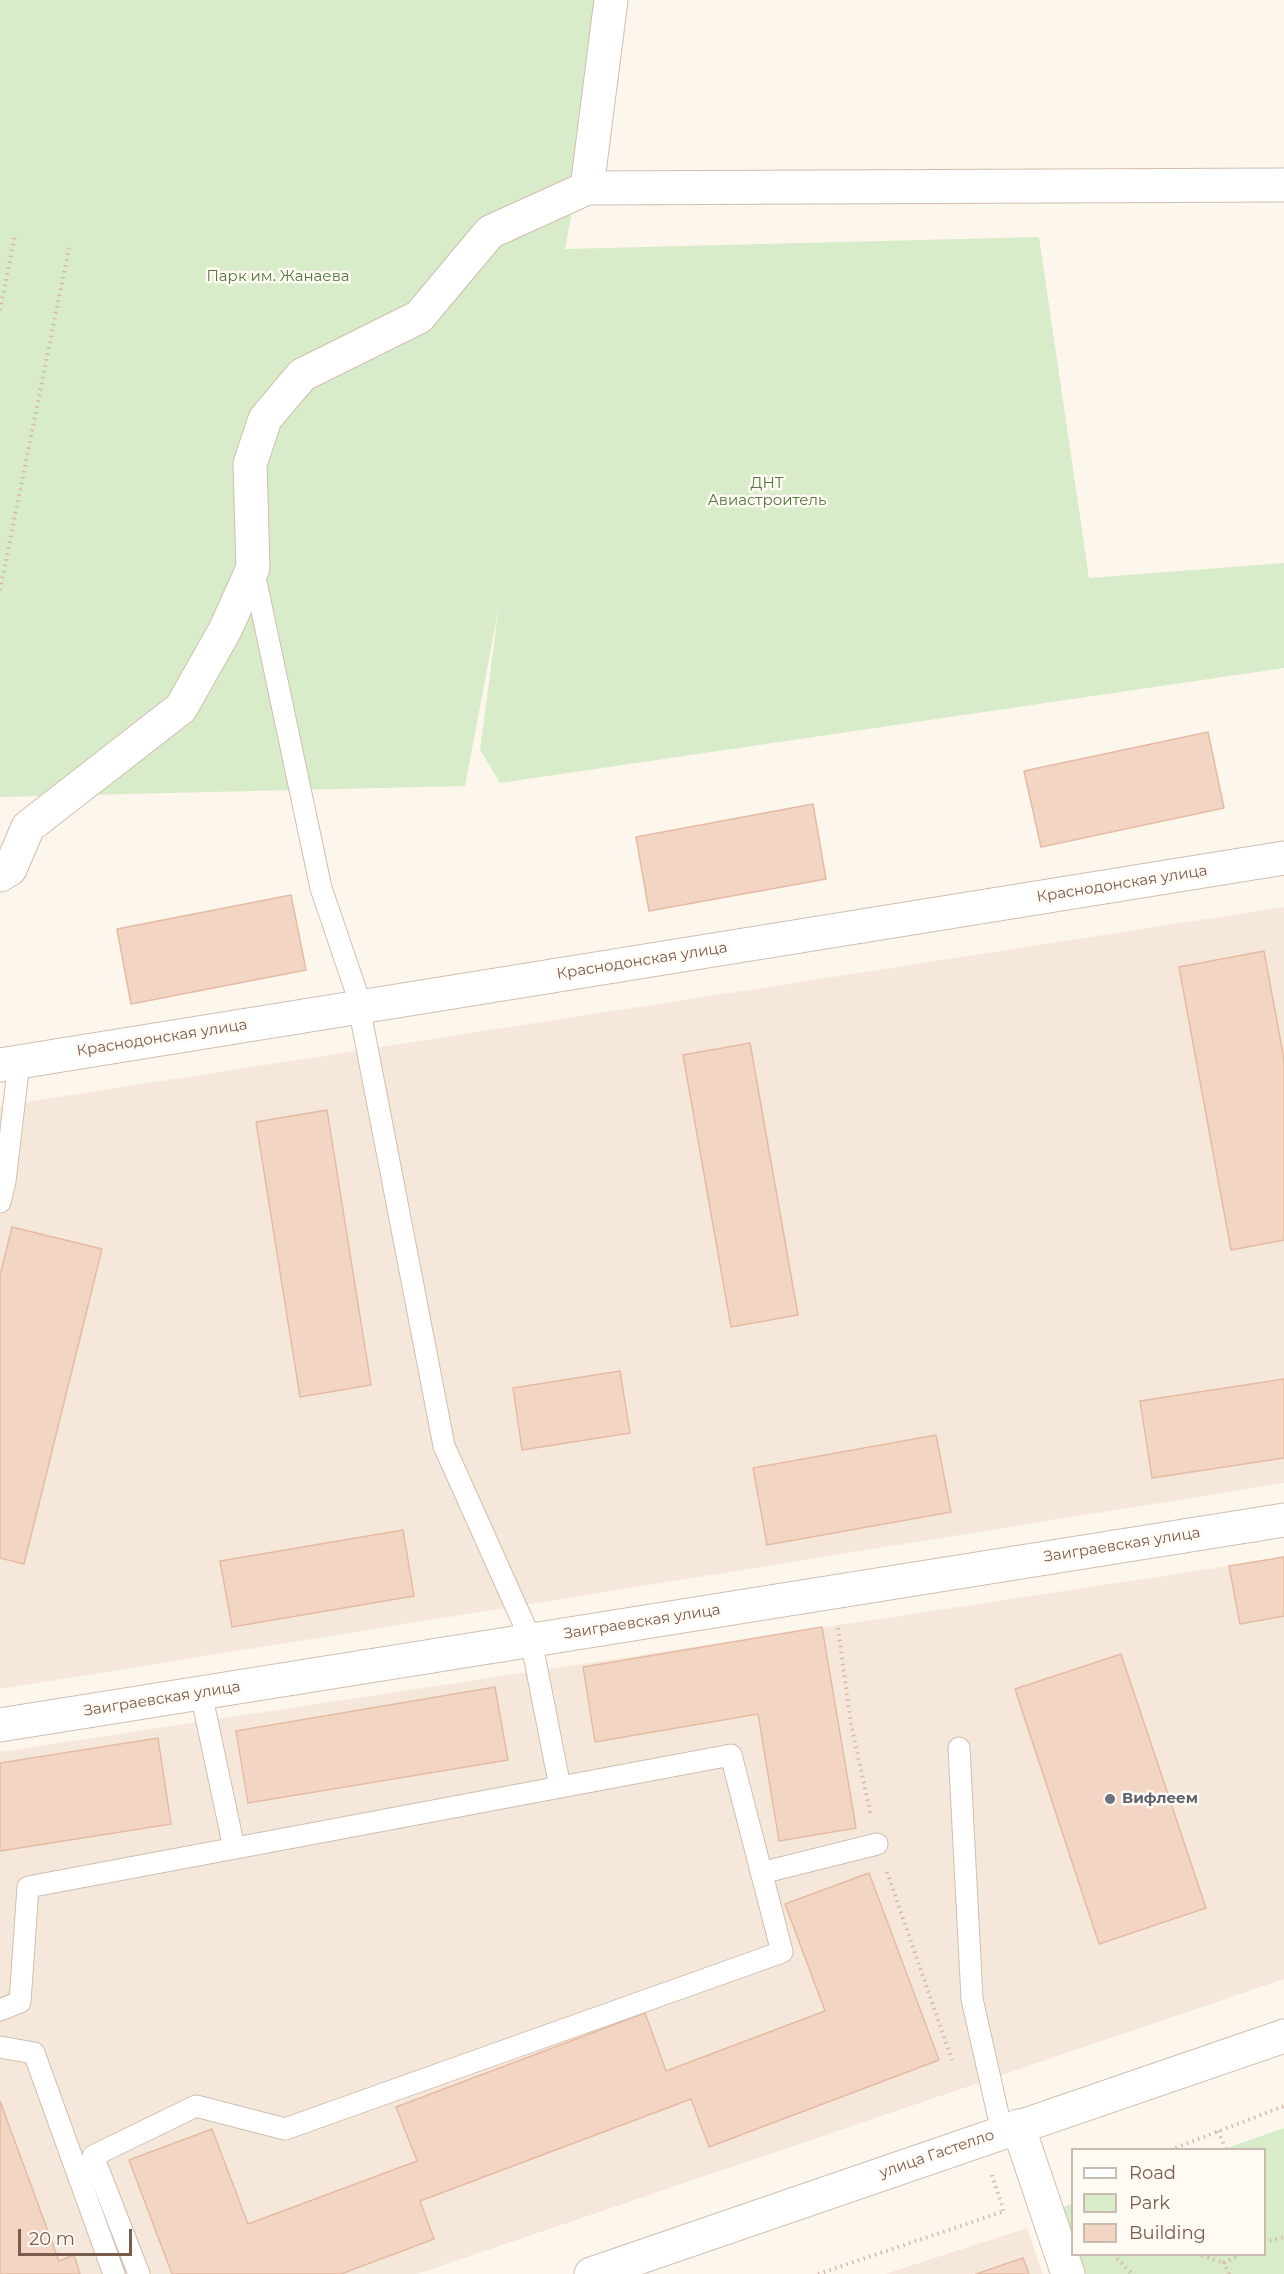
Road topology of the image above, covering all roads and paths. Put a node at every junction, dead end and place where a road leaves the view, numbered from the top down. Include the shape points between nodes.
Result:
1 (610, 0) edge
2 (1284, 184) edge
3 (587, 189) junction
4 (15, 235) dead end
5 (69, 248) dead end
6 (0, 310) edge
7 (253, 568) junction
8 (0, 590) edge
9 (1284, 858) edge
10 (0, 875) edge
11 (358, 1007) junction
12 (9, 1063) edge
13 (0, 1202) edge
14 (1284, 1520) edge
15 (832, 1592) junction
16 (531, 1640) junction
17 (201, 1693) junction
18 (0, 1725) edge
19 (959, 1748) dead end
20 (560, 1787) junction
21 (877, 1844) junction
22 (234, 1848) junction
23 (761, 1873) junction
24 (0, 2010) edge
25 (1284, 2036) edge
26 (0, 2047) edge
27 (955, 2067) dead end
28 (1284, 2106) edge
29 (1010, 2129) junction
30 (1218, 2131) junction
31 (1175, 2148) edge
32 (1225, 2148) edge
33 (1042, 2199) junction
34 (1284, 2237) edge
35 (1266, 2242) edge
36 (1115, 2256) edge
37 (1202, 2256) edge
38 (1237, 2256) edge
39 (1224, 2263) junction
40 (649, 2265) edge
41 (114, 2274) edge
42 (140, 2274) edge
43 (591, 2274) edge
44 (818, 2274) edge
45 (1068, 2274) edge
46 (1132, 2274) edge
47 (1229, 2274) edge

1 - 3 street
2 - 3 street
3 - 7 street via 490,232 419,317 302,375 265,419 250,464
4 - 6 path
5 - 8 path
7 - 10 street via 225,630 181,708 28,826 10,869
7 - 11 lane via 321,888
9 - 11 street, Краснодонская улица
11 - 12 street, Краснодонская улица
11 - 16 lane via 444,1446
12 - 13 lane via 5,1181
14 - 15 street, Заиграевская улица
15 - 16 street, Заиграевская улица
15 - 21 path via 851,1724
16 - 17 street, Заиграевская улица
16 - 20 lane
17 - 18 street, Заиграевская улица
17 - 22 lane
19 - 29 lane via 972,1999
20 - 22 lane
20 - 23 lane via 731,1755
21 - 23 lane
21 - 27 path
22 - 24 lane via 28,1887 20,2002
23 - 42 lane via 782,1952 285,2128 196,2106 93,2156
25 - 29 street, улица Гастелло
26 - 41 lane via 34,2053
28 - 30 path
29 - 33 street
29 - 40 street, улица Гастелло
30 - 31 path
30 - 32 path
33 - 44 path
33 - 45 street
34 - 35 path
36 - 46 path
37 - 39 path
38 - 39 path
39 - 47 path
40 - 43 street, улица Гастелло

